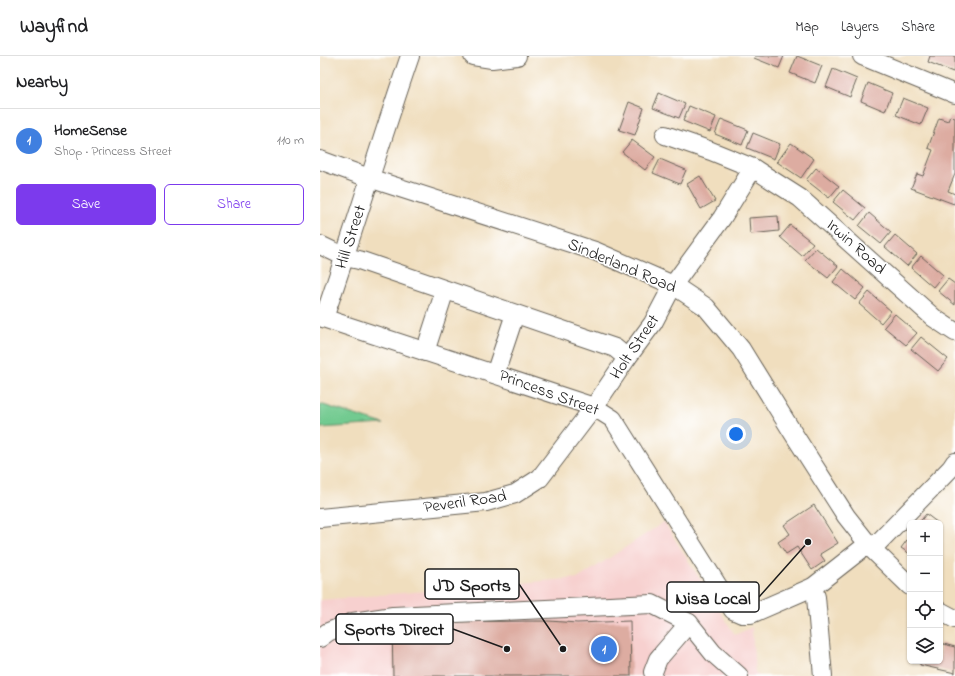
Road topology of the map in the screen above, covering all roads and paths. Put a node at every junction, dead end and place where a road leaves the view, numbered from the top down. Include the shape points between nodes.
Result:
1 (410, 56) edge
2 (473, 56) edge
3 (517, 56) edge
4 (862, 56) edge
5 (955, 94) edge
6 (665, 135) dead end
7 (320, 160) edge
8 (753, 168) junction
9 (369, 178) junction
10 (320, 245) edge
11 (345, 256) junction
12 (672, 285) junction
13 (445, 290) junction
14 (516, 314) junction
15 (322, 318) edge
16 (955, 332) edge
17 (425, 352) junction
18 (627, 358) junction
19 (495, 374) junction
20 (594, 407) junction
21 (955, 462) edge
22 (320, 518) edge
23 (870, 546) junction
24 (907, 583) edge
25 (813, 587) junction
26 (943, 613) edge
27 (955, 619) edge
28 (689, 623) junction
29 (320, 638) edge
30 (653, 672) dead end
31 (738, 676) edge
32 (823, 676) edge

1 - 9 street, Hill Street
2 - 3 street via 492,59
4 - 5 street
6 - 8 street, Irwin Road
7 - 9 street, Sinderland Road
8 - 12 street via 722,218
8 - 16 street, Irwin Road via 800,198 934,318
9 - 11 street, Hill Street
9 - 12 street, Sinderland Road via 595,251
10 - 11 street
11 - 13 street
11 - 15 street, Hill Street
12 - 18 street, Holt Street via 652,323
12 - 23 street, Sinderland Road via 706,307 741,349 842,509
13 - 14 street
13 - 17 street
14 - 18 street via 615,348
14 - 19 street
15 - 17 street, Princess Street
17 - 19 street, Princess Street
18 - 20 street, Holt Street
19 - 20 street, Princess Street
20 - 22 street, Peveril Road via 540,478 515,494 486,502
20 - 25 street, Princess Street via 613,419 733,610 751,614
21 - 23 street
23 - 24 street, Sinderland Road
23 - 25 street
25 - 32 street
26 - 27 street
28 - 29 street via 652,604 393,616 353,622
28 - 30 street via 658,659
28 - 31 street via 713,653

